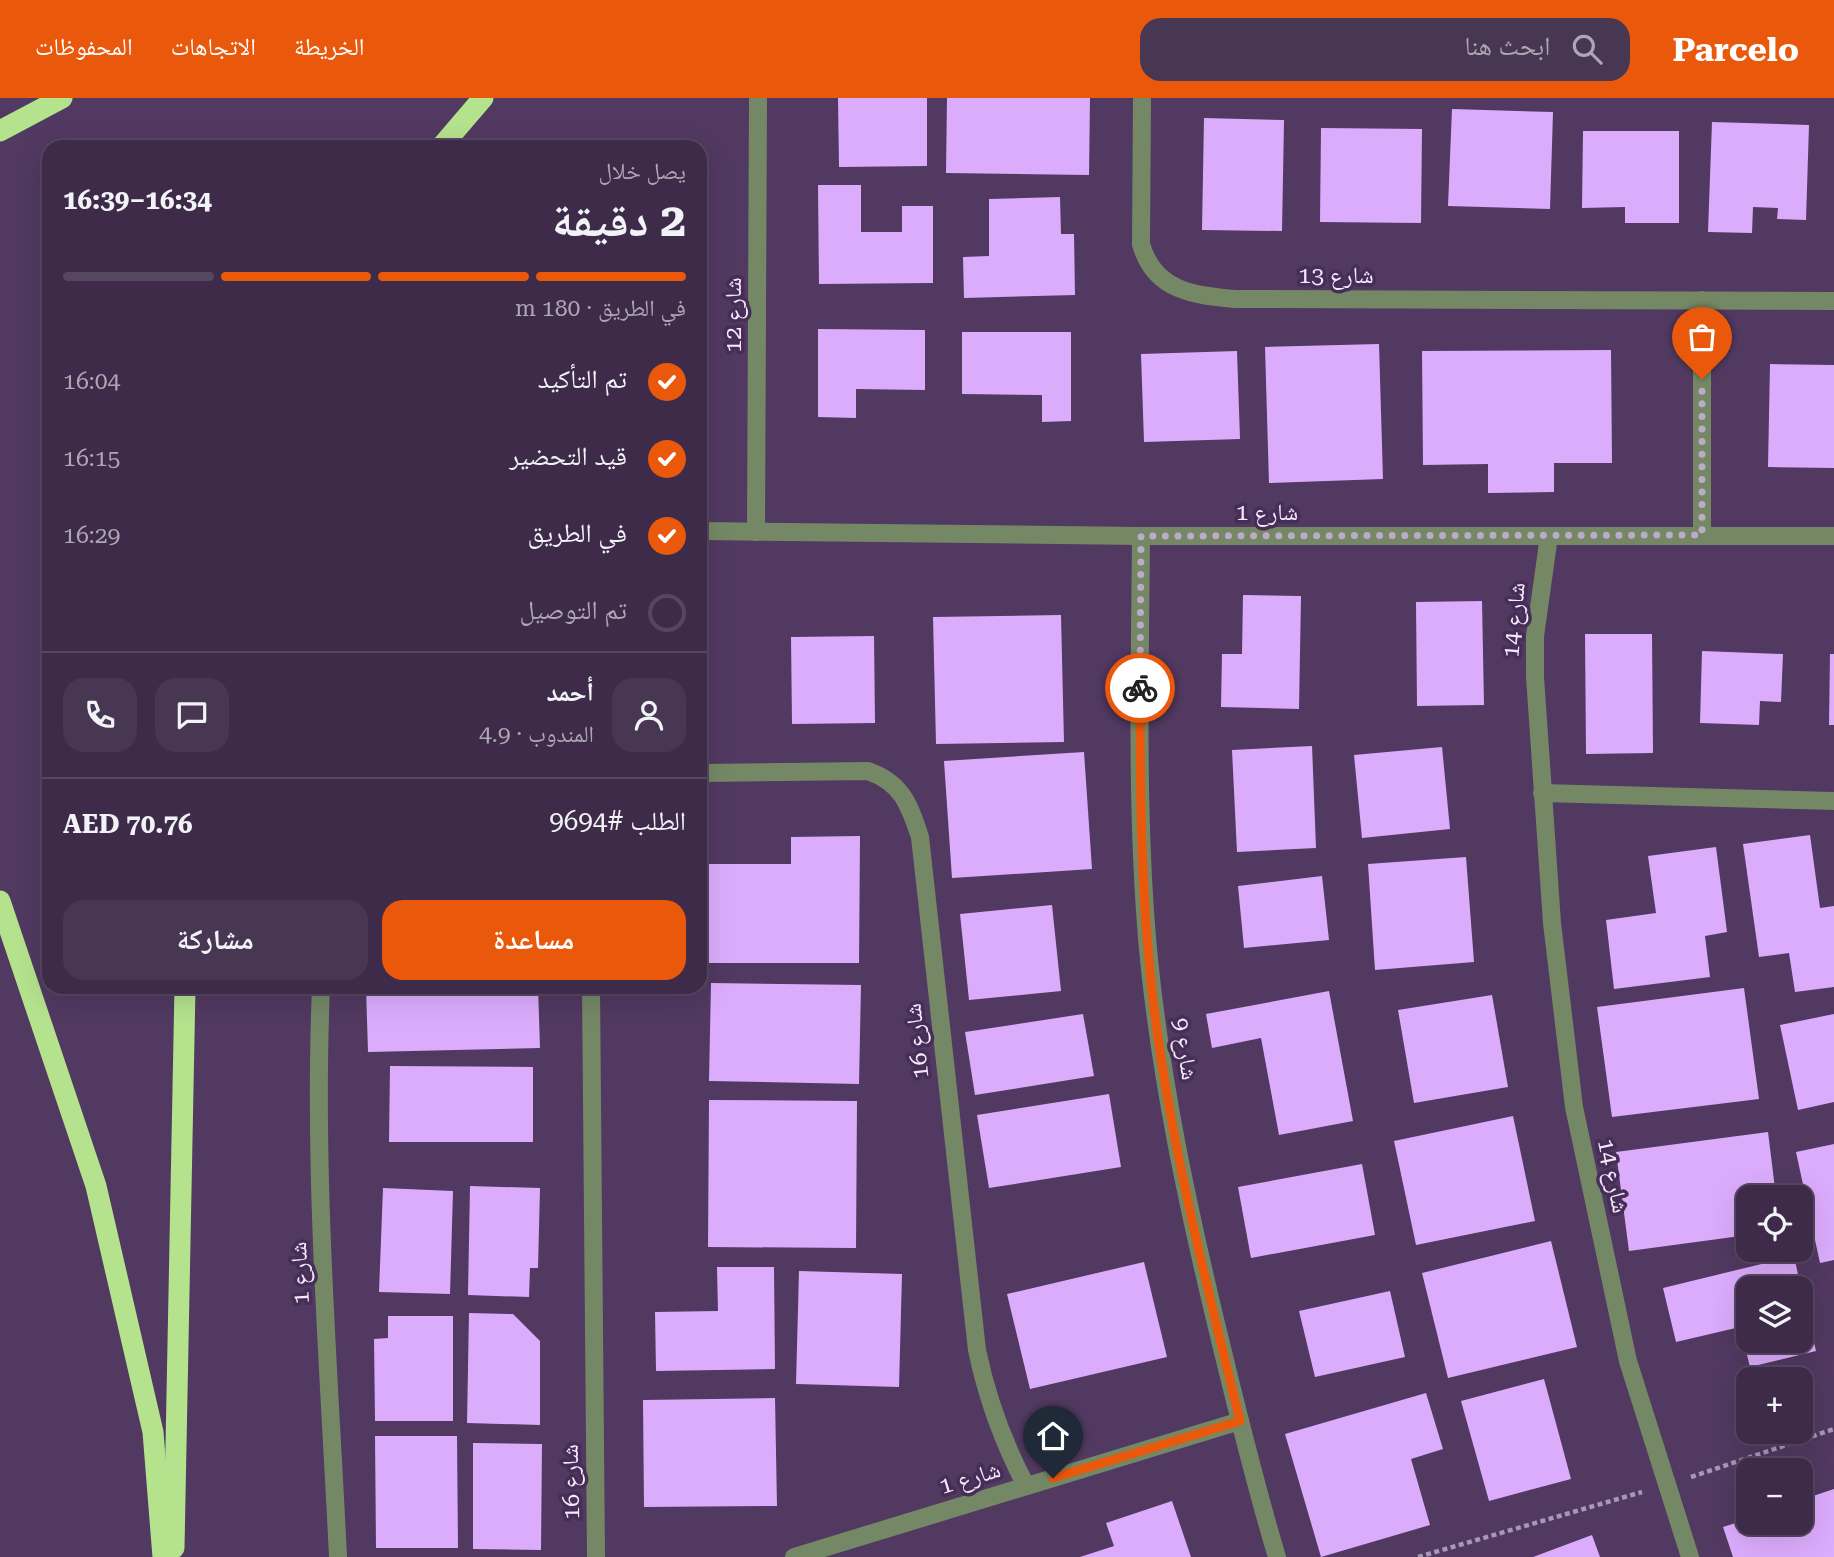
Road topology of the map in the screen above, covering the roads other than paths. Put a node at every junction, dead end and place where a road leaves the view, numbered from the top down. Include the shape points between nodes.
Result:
1 (62, 98) edge
2 (483, 98) edge
3 (758, 98) edge
4 (1142, 98) edge
5 (0, 131) edge
6 (447, 140) edge
7 (1702, 300) junction
8 (1834, 301) edge
9 (707, 531) edge
10 (756, 532) junction
11 (1702, 535) junction
12 (1141, 536) junction
13 (1549, 536) junction
14 (1834, 536) edge
15 (707, 773) edge
16 (1542, 793) junction
17 (1834, 801) edge
18 (0, 901) edge
19 (185, 994) edge
20 (321, 994) edge
21 (591, 994) edge
22 (1240, 1421) junction
23 (1026, 1486) junction
24 (163, 1557) edge
25 (174, 1557) edge
26 (338, 1557) edge
27 (596, 1557) edge
28 (794, 1557) edge
29 (1277, 1557) edge
30 (1690, 1557) edge

1 - 5 highway
2 - 6 highway
3 - 10 street, شارع 12
4 - 7 street, شارع 13 via 1141,244 1153,272 1177,288 1235,299
7 - 8 street, شارع 13
7 - 11 street
9 - 10 street, شارع 1
10 - 12 street, شارع 1
11 - 13 street, شارع 1
11 - 14 street, شارع 1
12 - 13 street, شارع 1
12 - 22 street, شارع 9 via 1142,863 1155,1017 1184,1182
13 - 16 street, شارع 14 via 1535,636
15 - 23 street, شارع 16 via 868,771 886,778 908,805 920,837 977,1350 996,1421
16 - 17 street
16 - 30 street, شارع 14 via 1574,1107 1628,1361
18 - 24 highway via 96,1186 153,1432
19 - 25 highway
20 - 26 street, شارع 1 via 320,1168
21 - 27 street, شارع 16
22 - 23 street, شارع 1
22 - 29 street, شارع 9
23 - 28 street, شارع 1

